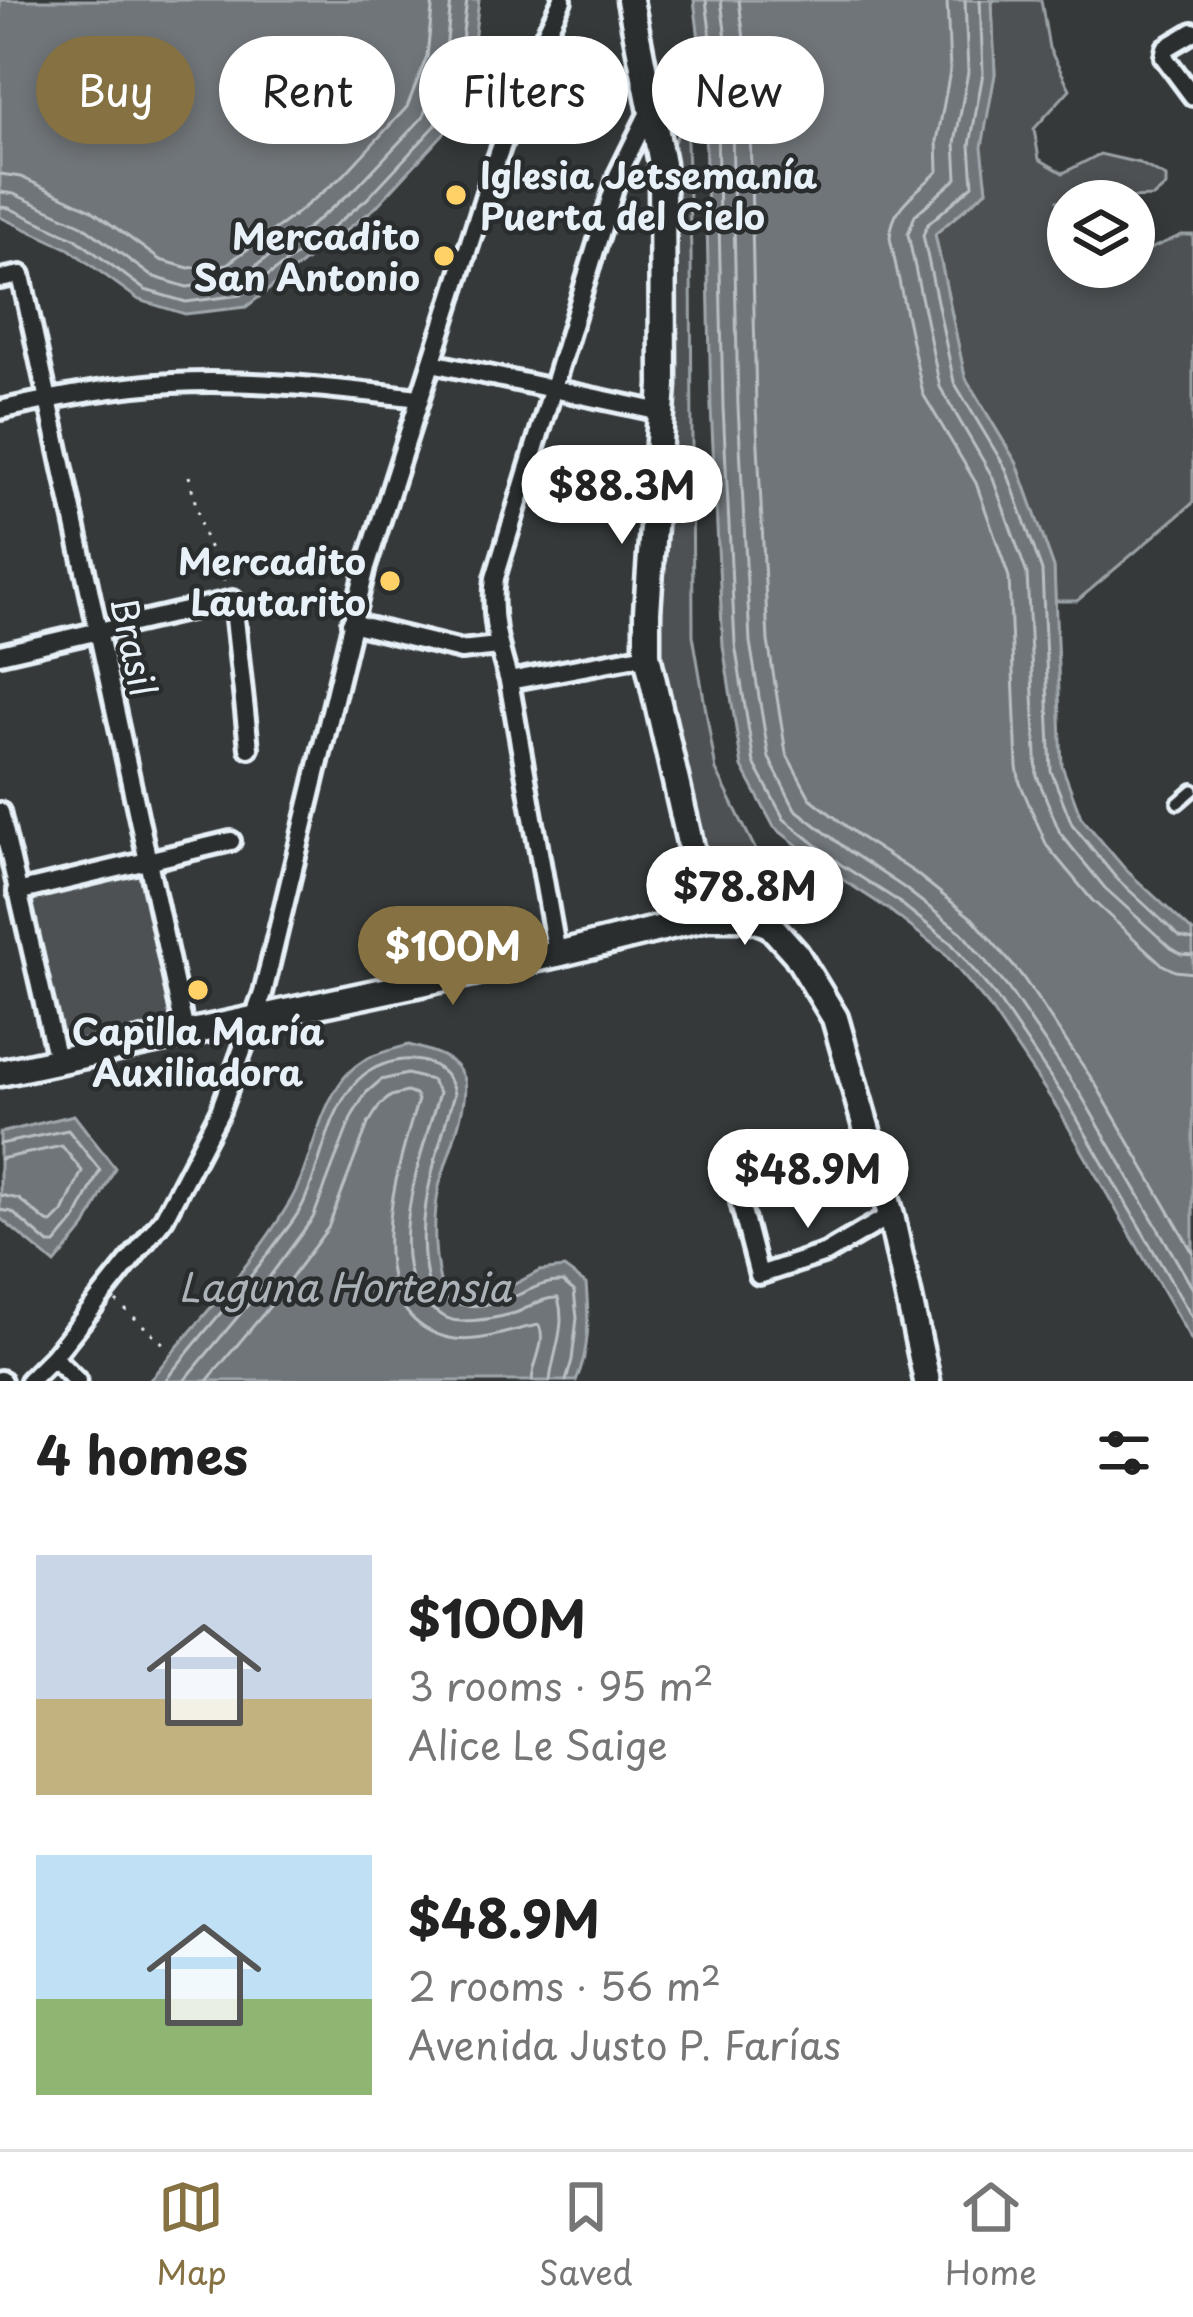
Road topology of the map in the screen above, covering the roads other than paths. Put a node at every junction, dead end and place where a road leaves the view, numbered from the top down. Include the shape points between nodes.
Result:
1 (562, 0) edge
2 (630, 0) edge
3 (1193, 32) edge
4 (1193, 96) edge
5 (651, 108) junction
6 (0, 279) edge
7 (432, 362) junction
8 (553, 387) junction
9 (420, 398) junction
10 (47, 399) junction
11 (0, 410) edge
12 (661, 412) junction
13 (351, 623) junction
14 (98, 632) junction
15 (498, 646) junction
16 (0, 653) edge
17 (647, 655) junction
18 (509, 681) junction
19 (249, 748) dead end
20 (1193, 790) edge
21 (1178, 803) dead end
22 (0, 812) edge
23 (231, 841) dead end
24 (147, 861) junction
25 (17, 892) junction
26 (707, 917) junction
27 (557, 954) junction
28 (251, 1021) junction
29 (185, 1031) junction
30 (57, 1060) junction
31 (0, 1073) edge
32 (740, 1202) dead end
33 (891, 1214) junction
34 (52, 1357) junction
35 (29, 1381) edge
36 (77, 1381) edge
37 (927, 1381) edge

1 - 7 street via 496,161
2 - 5 street
3 - 4 street via 1164,57
5 - 8 street via 619,175
5 - 12 street via 662,163
6 - 10 street, Brasil via 21,274
7 - 8 street
7 - 9 street
8 - 12 street
8 - 15 street via 495,578
9 - 10 street via 171,383
9 - 13 street
10 - 11 street
10 - 14 street, Brasil
12 - 17 street
13 - 15 street via 460,650
13 - 28 street
14 - 16 street
14 - 19 street via 232,600
14 - 24 street, Brasil
15 - 18 street
17 - 18 street
17 - 26 street
18 - 27 street
20 - 21 lane
22 - 25 street
23 - 24 street
24 - 25 street
24 - 29 street, Brasil
25 - 30 street
26 - 27 street
26 - 33 street via 770,925 796,953 836,1018
27 - 28 street
28 - 29 street
28 - 34 street via 220,1111 164,1218
29 - 30 street
30 - 31 street
32 - 33 street via 759,1275 826,1253
33 - 37 street
34 - 35 street
34 - 36 street

